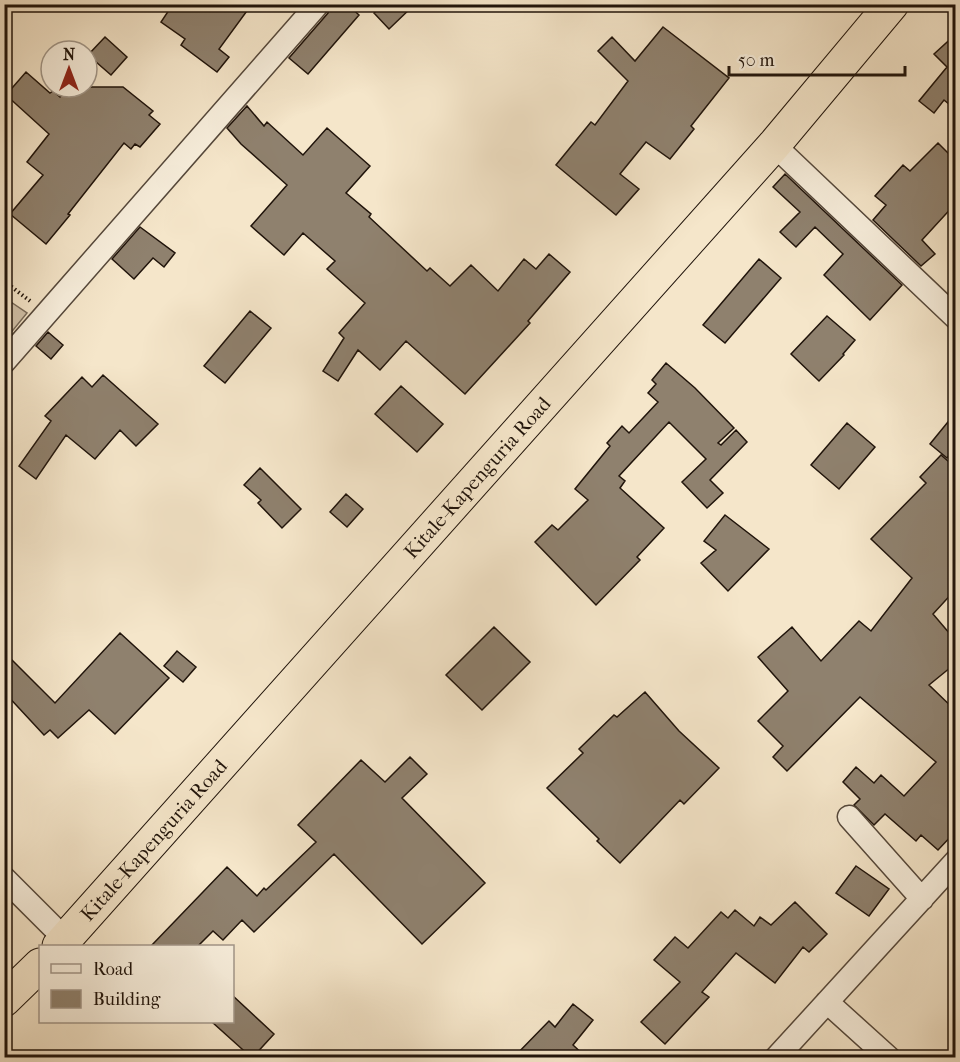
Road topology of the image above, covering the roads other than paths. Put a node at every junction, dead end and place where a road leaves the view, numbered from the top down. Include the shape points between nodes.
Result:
1 (318, 4) edge
2 (892, 4) edge
3 (774, 145) junction
4 (956, 318) edge
5 (4, 362) edge
6 (849, 817) dead end
7 (956, 861) edge
8 (4, 878) edge
9 (922, 899) junction
10 (63, 943) edge
11 (39, 966) edge
12 (4, 999) edge
13 (827, 1002) junction
14 (776, 1058) edge
15 (889, 1058) edge

1 - 5 street
2 - 3 highway, Kitale-Kapenguria Road
3 - 4 street
3 - 10 highway, Kitale-Kapenguria Road
6 - 9 street
7 - 9 street
8 - 10 street
9 - 13 street
11 - 12 highway
13 - 14 street
13 - 15 street

